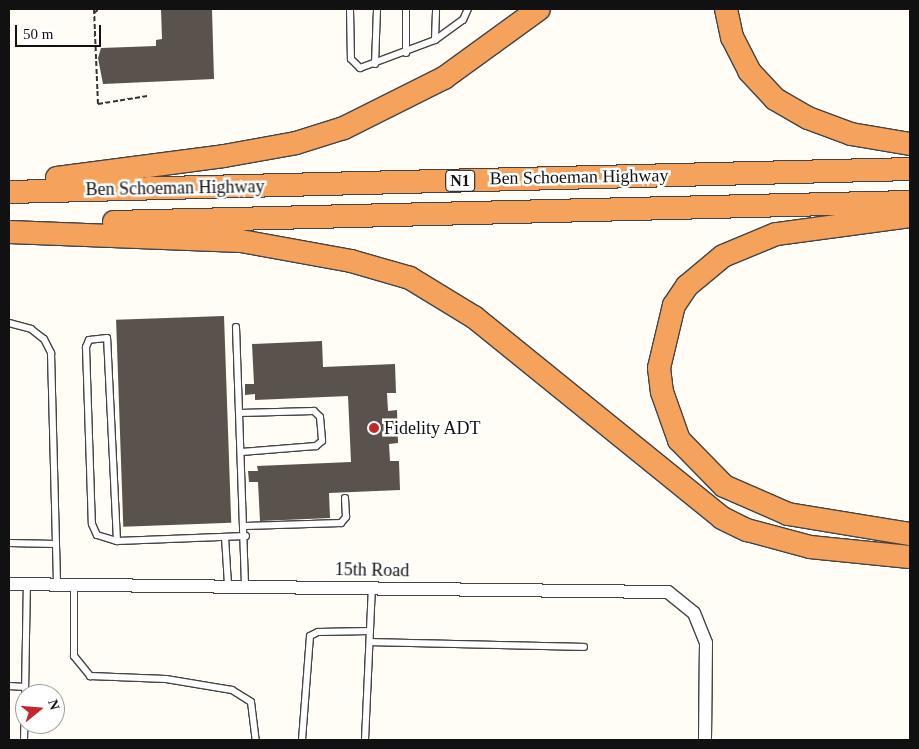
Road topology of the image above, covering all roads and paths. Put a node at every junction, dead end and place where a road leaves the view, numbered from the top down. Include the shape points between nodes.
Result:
1 (94, 9) edge
2 (99, 9) edge
3 (350, 9) edge
4 (377, 9) edge
5 (406, 9) edge
6 (436, 9) edge
7 (468, 9) edge
8 (539, 9) edge
9 (726, 9) edge
10 (94, 13) junction
11 (435, 40) junction
12 (406, 53) junction
13 (375, 64) junction
14 (147, 96) dead end
15 (910, 144) edge
16 (910, 169) edge
17 (9, 183) edge
18 (9, 192) edge
19 (910, 202) edge
20 (910, 216) edge
21 (9, 225) edge
22 (9, 232) edge
23 (9, 323) edge
24 (236, 327) dead end
25 (240, 413) junction
26 (241, 452) junction
27 (345, 498) dead end
28 (245, 526) junction
29 (910, 534) edge
30 (246, 536) junction
31 (225, 537) junction
32 (117, 541) junction
33 (9, 543) edge
34 (56, 544) junction
35 (910, 557) edge
36 (74, 582) junction
37 (58, 583) junction
38 (9, 584) edge
39 (26, 584) junction
40 (228, 585) junction
41 (246, 586) junction
42 (372, 587) junction
43 (370, 631) junction
44 (370, 642) junction
45 (584, 647) dead end
46 (25, 684) edge
47 (256, 740) edge
48 (302, 740) edge
49 (365, 740) edge
50 (705, 740) edge

1 - 10 path
2 - 10 path
3 - 13 lane via 353,64 360,68
4 - 13 lane
5 - 12 lane
6 - 11 lane
7 - 11 lane via 463,20
8 - 17 highway via 444,78 344,128 296,143 224,156
9 - 15 highway via 732,37 749,72 775,99 808,118 851,134
10 - 14 path via 98,104
11 - 12 lane
12 - 13 lane
16 - 18 highway, Ben Schoeman Highway / N1
19 - 21 highway, Ben Schoeman Highway / N1
20 - 29 highway via 776,234 722,256 687,286 674,305 660,347 659,368 662,392 679,440 724,486 788,514
22 - 35 highway via 242,241 351,261 410,278 474,317 722,518 810,547
23 - 34 lane via 31,329 44,339 51,354
24 - 25 lane
25 - 26 lane
25 - 26 lane via 314,411 320,416 322,441 316,446
26 - 28 lane
27 - 28 lane via 346,517 341,523
28 - 30 lane
30 - 31 lane
30 - 41 lane
31 - 32 lane
31 - 40 lane
32 - 32 lane via 96,535 92,524 86,347 90,340 107,338
33 - 34 lane
34 - 37 lane
36 - 37 street, 15th Road
36 - 40 street, 15th Road
36 - 47 lane via 74,656 90,676 166,680 232,690 251,702
37 - 39 street, 15th Road
38 - 39 street, 15th Road
39 - 46 lane
40 - 41 street, 15th Road
41 - 42 street, 15th Road
42 - 43 lane
42 - 50 street, 15th Road via 660,591 687,603 706,643
43 - 44 lane
43 - 48 lane via 310,636
44 - 45 lane
44 - 49 lane

